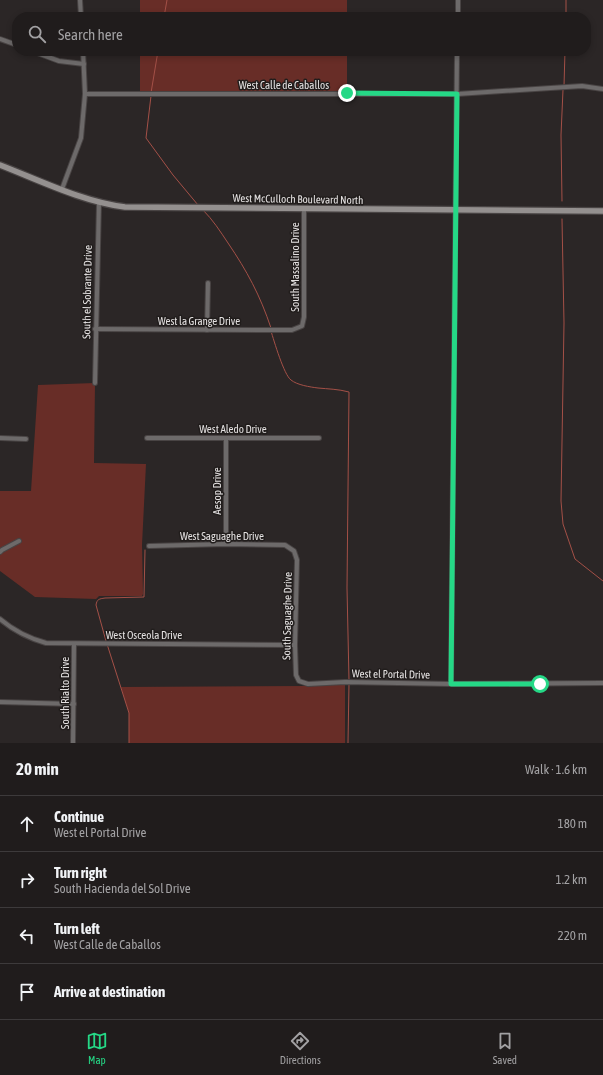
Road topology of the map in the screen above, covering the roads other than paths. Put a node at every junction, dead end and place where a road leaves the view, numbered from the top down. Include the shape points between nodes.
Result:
1 (80, 0) edge
2 (458, 0) edge
3 (81, 12) edge
4 (458, 12) edge
5 (0, 39) edge
6 (12, 43) edge
7 (46, 56) edge
8 (83, 56) edge
9 (457, 56) edge
10 (84, 64) junction
11 (603, 89) edge
12 (85, 94) junction
13 (457, 94) junction
14 (0, 165) edge
15 (62, 189) junction
16 (99, 202) junction
17 (304, 209) junction
18 (456, 210) junction
19 (603, 211) edge
20 (208, 283) dead end
21 (302, 326) joint
22 (95, 329) junction
23 (207, 330) junction
24 (95, 383) dead end
25 (0, 438) edge
26 (147, 438) dead end
27 (226, 438) junction
28 (319, 438) dead end
29 (26, 439) dead end
30 (19, 541) dead end
31 (226, 544) junction
32 (149, 546) dead end
33 (294, 551) joint
34 (0, 552) edge
35 (0, 619) edge
36 (74, 644) junction
37 (295, 645) junction
38 (299, 681) joint
39 (603, 683) edge
40 (451, 684) junction
41 (0, 702) edge
42 (74, 704) junction
43 (73, 743) edge

1 - 3 street
2 - 4 street
5 - 6 street
7 - 10 street via 59,61
8 - 10 street
9 - 13 street
10 - 12 street
11 - 13 street, West Calle de Caballos via 582,86
12 - 13 street, West Calle de Caballos
12 - 15 street via 81,138
13 - 18 street
14 - 15 main road, West McCulloch Boulevard North
15 - 16 main road, West McCulloch Boulevard North
16 - 17 main road, West McCulloch Boulevard North via 133,207
16 - 22 street, South el Sobrante Drive
17 - 18 main road, West McCulloch Boulevard North
17 - 21 street, South Massalino Drive
18 - 19 main road, West McCulloch Boulevard North
18 - 40 street
20 - 23 street
21 - 23 street, West la Grange Drive via 292,330
22 - 23 street, West la Grange Drive
22 - 24 street, South el Sobrante Drive
25 - 29 street
26 - 27 street, West Aledo Drive
27 - 28 street, West Aledo Drive
27 - 31 street, Aesop Drive
30 - 34 street
31 - 32 street, West Saguaghe Drive
31 - 33 street, West Saguaghe Drive via 285,545
33 - 37 street, South Saguaghe Drive via 298,560
35 - 36 street, West Osceola Drive via 29,638 46,643
36 - 37 street, West Osceola Drive
36 - 42 street, South Rialto Drive
37 - 38 street, South Saguaghe Drive via 296,675
38 - 40 street, West el Portal Drive via 308,684
39 - 40 street, West el Portal Drive
41 - 42 street
42 - 43 street, South Rialto Drive

